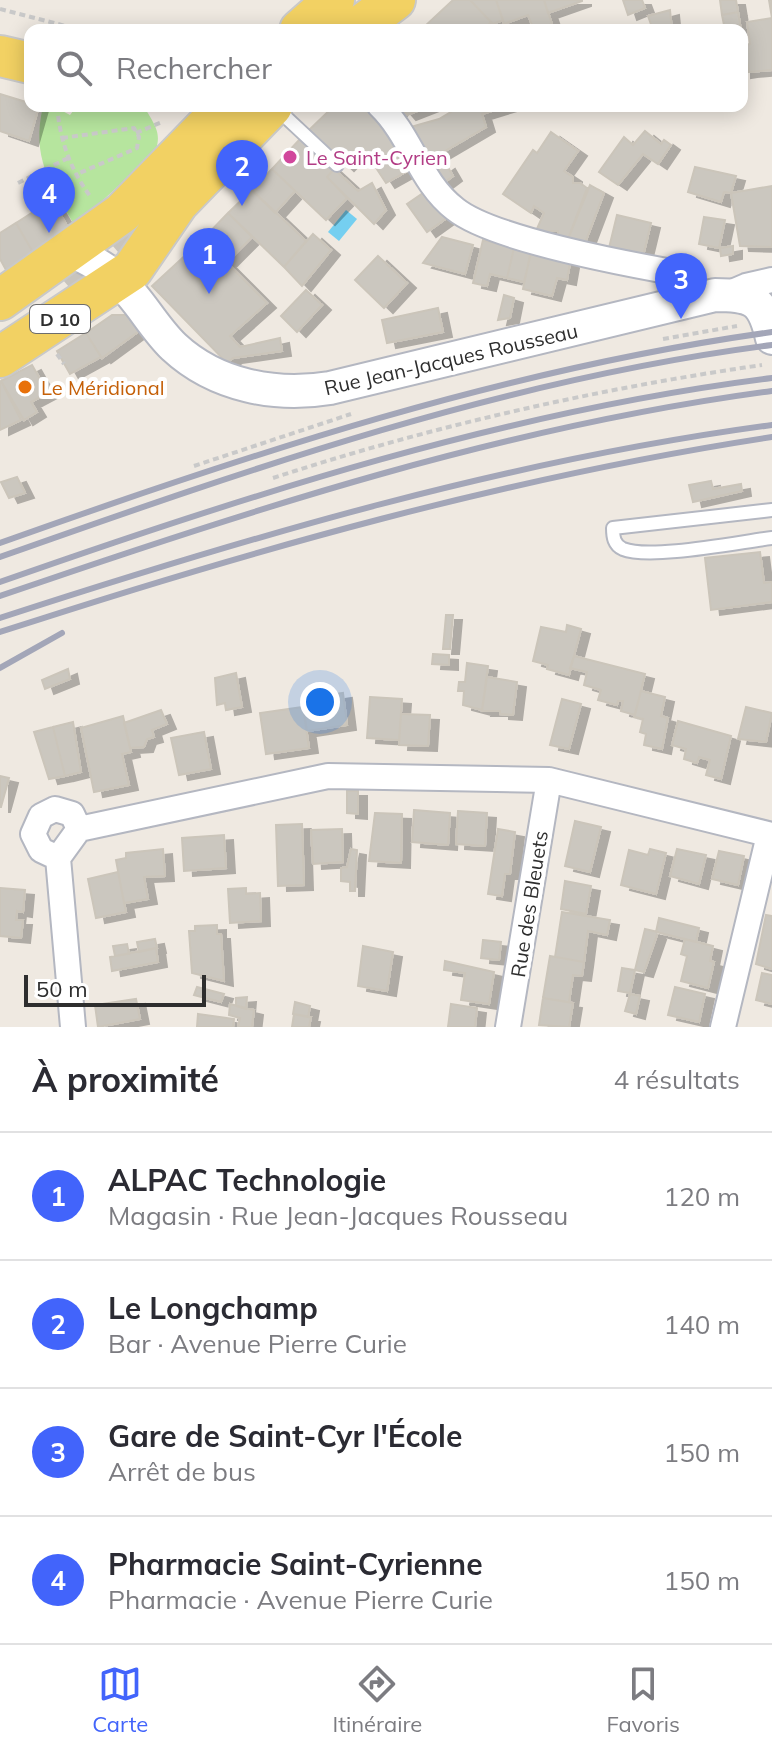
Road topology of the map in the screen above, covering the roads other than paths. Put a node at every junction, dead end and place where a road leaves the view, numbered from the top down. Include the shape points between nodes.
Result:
1 (334, 0) edge
2 (395, 0) edge
3 (307, 24) edge
4 (363, 24) edge
5 (386, 112) edge
6 (227, 117) edge
7 (337, 165) dead end
8 (122, 213) junction
9 (68, 272) junction
10 (678, 273) dead end
11 (772, 280) edge
12 (120, 281) junction
13 (725, 295) junction
14 (0, 300) edge
15 (0, 321) edge
16 (0, 334) edge
17 (772, 338) edge
18 (0, 357) edge
19 (772, 510) edge
20 (772, 538) edge
21 (549, 780) junction
22 (79, 829) junction
23 (770, 835) edge
24 (58, 858) junction
25 (73, 1027) edge
26 (508, 1027) edge
27 (723, 1027) edge

1 - 3 main road
2 - 4 main road
5 - 10 street via 427,180 455,210 488,228
6 - 7 lane
6 - 8 main road, D 10
6 - 12 main road, D 10 via 178,203
8 - 9 main road, D 10
8 - 12 street via 115,245
9 - 12 street, Rue Jean-Jacques Rousseau
9 - 14 main road, D 10
9 - 15 main road, D 10
9 - 16 main road, D 10
11 - 13 street
12 - 13 street, Rue Jean-Jacques Rousseau via 175,347 207,370 251,386 305,392
12 - 18 main road, D 10
13 - 17 street via 765,309
19 - 20 lane via 613,528 620,548 642,553
21 - 22 street via 328,776
21 - 23 street
21 - 26 street, Rue des Bleuets
22 - 24 street
22 - 24 street via 72,814 55,809 41,816 33,834 41,850
23 - 27 street
24 - 25 street

